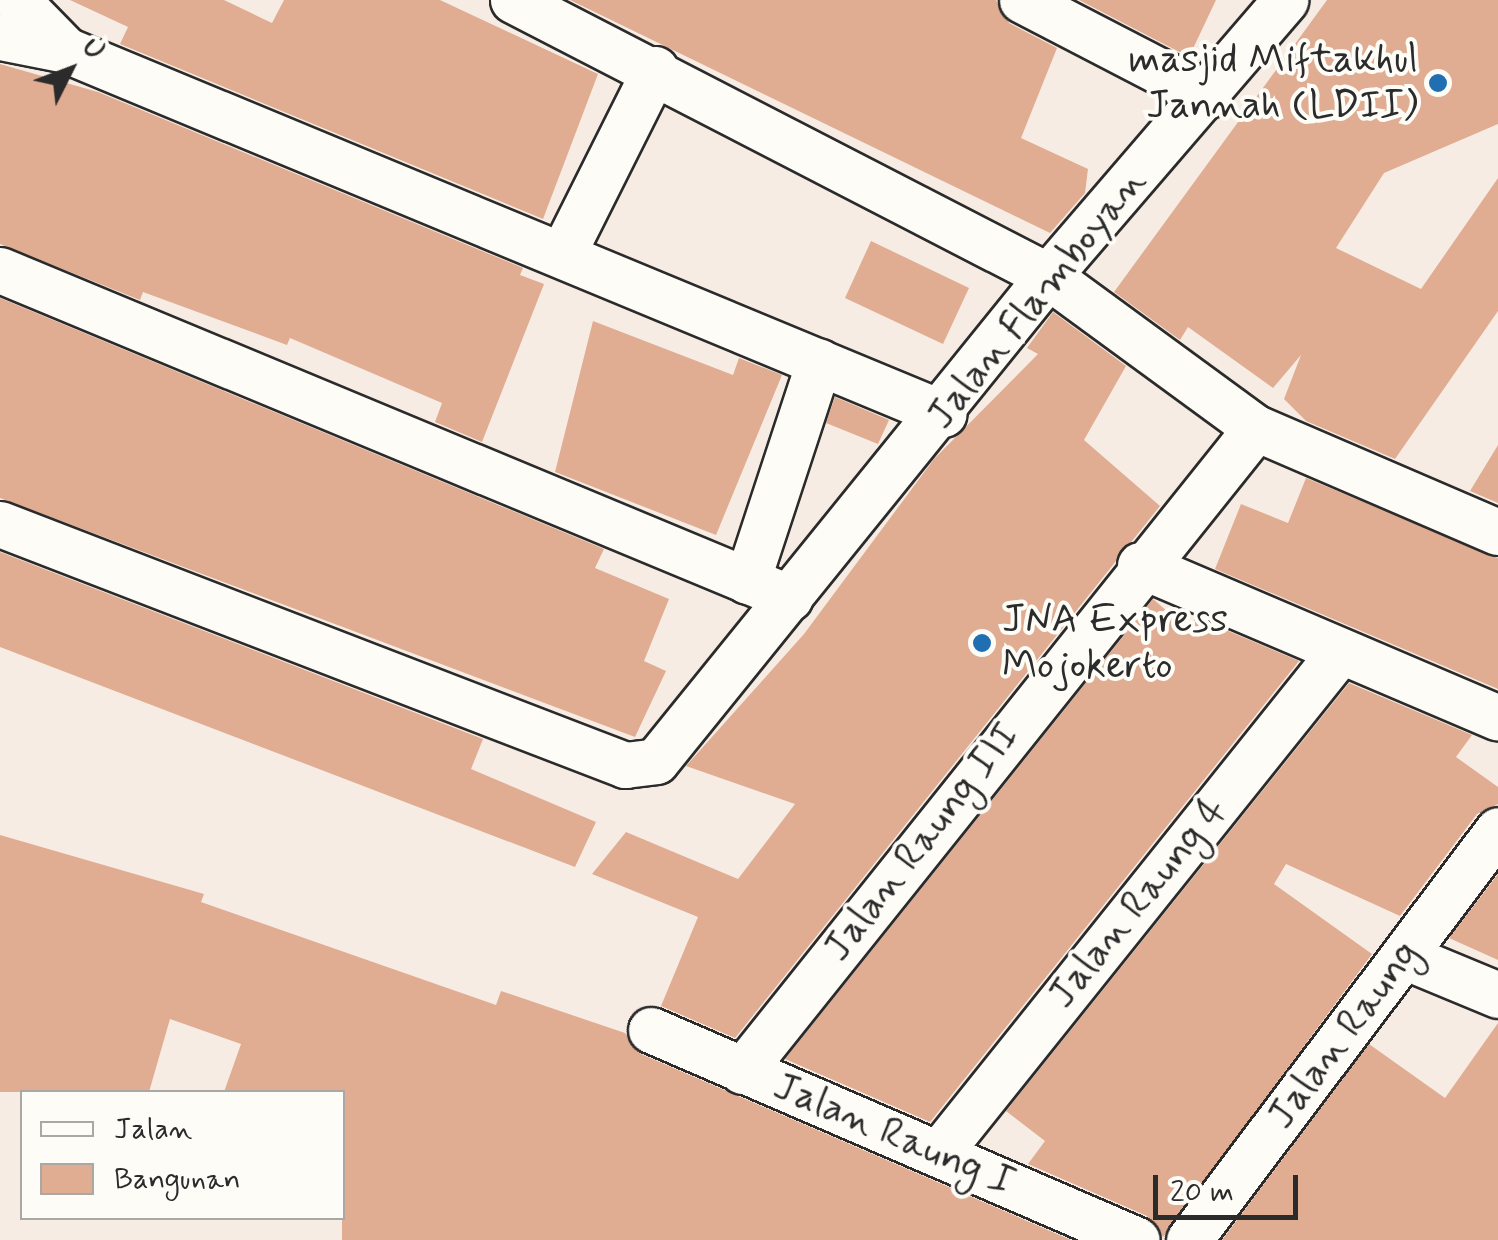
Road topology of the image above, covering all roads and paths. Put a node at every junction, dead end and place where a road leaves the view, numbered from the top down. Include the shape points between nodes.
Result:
1 (17, 0) edge
2 (513, 0) edge
3 (1022, 0) edge
4 (1285, 0) edge
5 (0, 37) edge
6 (66, 50) junction
7 (655, 69) junction
8 (1207, 96) junction
9 (562, 255) junction
10 (0, 270) edge
11 (1048, 276) junction
12 (818, 362) junction
13 (944, 414) junction
14 (1256, 428) junction
15 (0, 524) edge
16 (1498, 532) edge
17 (1140, 565) junction
18 (747, 581) junction
19 (790, 598) junction
20 (1338, 653) junction
21 (1498, 718) edge
22 (1498, 830) edge
23 (1404, 956) junction
24 (1498, 996) edge
25 (652, 1030) dead end
26 (742, 1070) junction
27 (938, 1154) junction
28 (1138, 1240) edge
29 (1188, 1240) edge

1 - 6 street
2 - 7 street
3 - 8 street
4 - 8 street, Jalan Flamboyan
5 - 6 street
6 - 9 street
7 - 9 street
7 - 11 street
8 - 11 street, Jalan Flamboyan
9 - 12 street
10 - 18 street
11 - 13 street, Jalan Flamboyan
11 - 14 street
12 - 13 street
12 - 18 street
13 - 19 street, Jalan Flamboyan
14 - 16 street
14 - 17 street, Jalan Raung III
15 - 19 street, Jalan Flamboyan via 625,765 669,752
17 - 20 street
17 - 26 street, Jalan Raung III
18 - 19 street
20 - 21 street
20 - 27 street, Jalan Raung 4
22 - 23 street, Jalan Raung
23 - 24 street
23 - 29 street, Jalan Raung
25 - 26 street, Jalan Raung I
26 - 27 street, Jalan Raung I
27 - 28 street, Jalan Raung I

